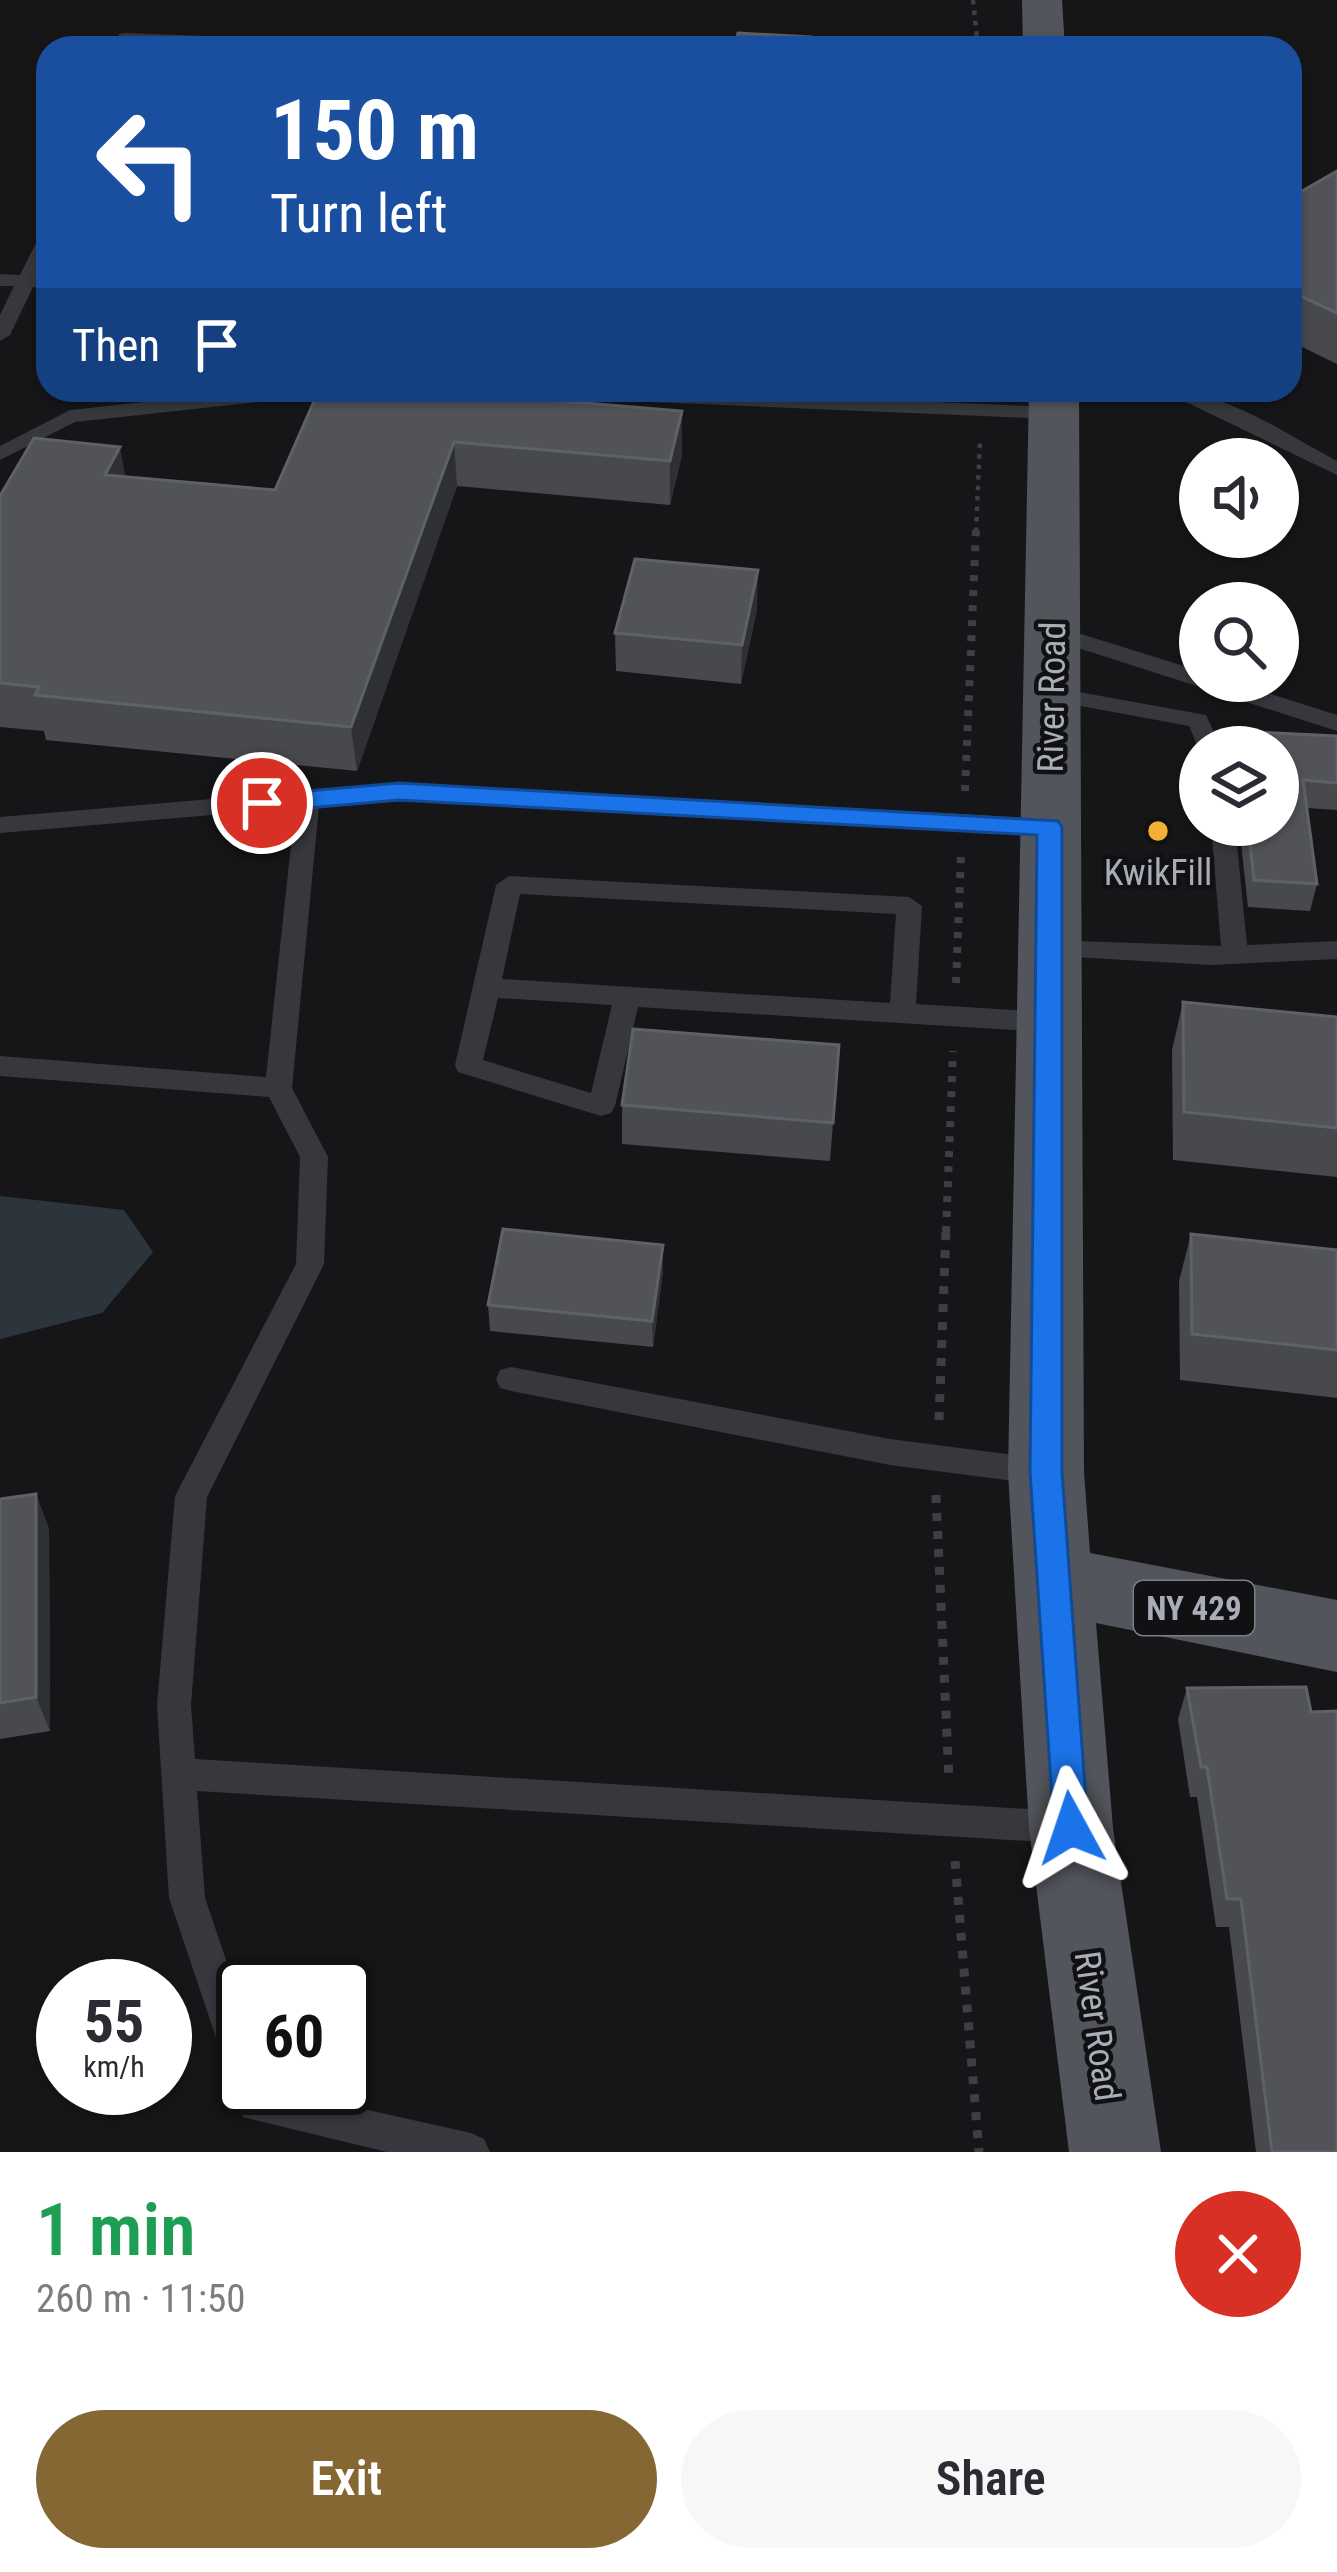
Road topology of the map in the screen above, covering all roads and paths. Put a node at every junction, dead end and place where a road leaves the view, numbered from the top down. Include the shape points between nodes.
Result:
1 (974, 0) edge
2 (1042, 0) edge
3 (977, 36) edge
4 (1044, 36) edge
5 (36, 264) edge
6 (0, 280) edge
7 (26, 281) junction
8 (36, 281) edge
9 (0, 335) edge
10 (76, 402) edge
11 (201, 402) edge
12 (1054, 402) edge
13 (1201, 402) edge
14 (70, 416) junction
15 (980, 428) dead end
16 (0, 454) edge
17 (1337, 469) edge
18 (1052, 663) junction
19 (1179, 677) edge
20 (1272, 702) edge
21 (1337, 723) edge
22 (1200, 726) edge
23 (966, 775) dead end
24 (308, 800) junction
25 (0, 825) edge
26 (1050, 827) junction
27 (1225, 846) edge
28 (961, 854) dead end
29 (1049, 949) junction
30 (1337, 950) edge
31 (1235, 955) junction
32 (956, 973) dead end
33 (487, 988) junction
34 (627, 997) junction
35 (902, 1013) junction
36 (1047, 1022) junction
37 (952, 1063) dead end
38 (0, 1066) edge
39 (278, 1088) junction
40 (511, 1379) dead end
41 (939, 1433) dead end
42 (1046, 1472) junction
43 (937, 1484) dead end
44 (1051, 1580) junction
45 (1337, 1636) edge
46 (179, 1774) junction
47 (949, 1776) dead end
48 (1071, 1828) junction
49 (956, 1880) dead end
50 (216, 1983) edge
51 (305, 2115) edge
52 (471, 2152) edge
53 (979, 2152) edge
54 (1115, 2152) edge

1 - 3 path
2 - 4 main road
5 - 7 lane
6 - 7 lane
7 - 8 lane
7 - 9 lane
10 - 14 lane
11 - 14 lane
12 - 18 main road, River Road
13 - 17 lane
14 - 16 lane
15 - 23 path
18 - 19 lane
18 - 22 lane
18 - 26 main road, River Road
20 - 21 lane
24 - 25 lane
24 - 26 lane via 399,791
24 - 39 lane
26 - 29 main road, River Road
27 - 31 lane
28 - 32 path
29 - 31 lane
29 - 36 main road, River Road
30 - 31 lane
33 - 34 lane
33 - 34 lane via 468,1065 601,1106
33 - 35 lane via 509,885 909,905
34 - 35 lane
35 - 36 lane
36 - 42 main road, River Road
37 - 41 path
38 - 39 lane
39 - 46 lane via 314,1157 310,1264 191,1496 174,1705
40 - 42 lane via 890,1452
42 - 44 main road, River Road
43 - 47 path
44 - 45 main road, NY 429
44 - 48 main road, River Road
46 - 48 lane
46 - 50 lane via 188,1898
48 - 54 main road, River Road
49 - 53 path
51 - 52 lane

